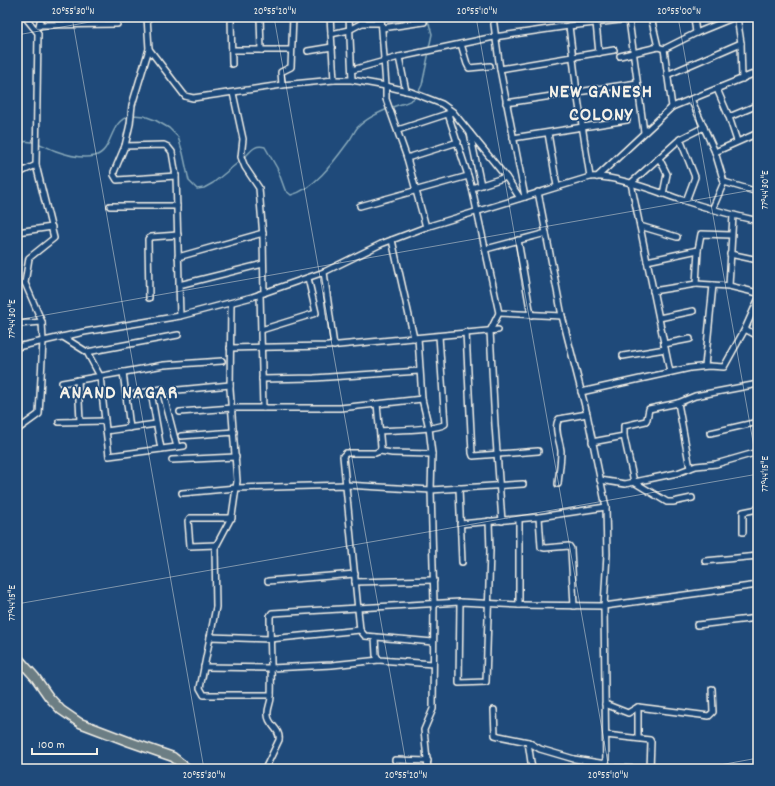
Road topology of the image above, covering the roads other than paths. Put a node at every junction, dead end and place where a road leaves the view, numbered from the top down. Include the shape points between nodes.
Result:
1 (24, 17) edge
2 (41, 17) edge
3 (97, 17) edge
4 (147, 17) edge
5 (231, 17) edge
6 (260, 17) edge
7 (293, 17) edge
8 (330, 17) edge
9 (349, 17) edge
10 (362, 17) edge
11 (493, 17) edge
12 (646, 17) edge
13 (651, 17) edge
14 (694, 17) edge
15 (736, 17) edge
16 (629, 20) junction
17 (424, 22) dead end
18 (362, 23) junction
19 (381, 23) edge
20 (596, 23) junction
21 (97, 24) junction
22 (117, 24) dead end
23 (40, 25) junction
24 (568, 26) junction
25 (350, 30) junction
26 (38, 33) junction
27 (696, 33) junction
28 (331, 34) junction
29 (494, 37) junction
30 (461, 44) junction
31 (740, 44) junction
32 (332, 47) junction
33 (658, 47) junction
34 (149, 49) junction
35 (664, 49) junction
36 (232, 50) junction
37 (261, 50) junction
38 (291, 50) junction
39 (614, 50) dead end
40 (308, 51) dead end
41 (599, 53) junction
42 (633, 53) junction
43 (620, 56) dead end
44 (399, 57) junction
45 (572, 57) junction
46 (384, 61) junction
47 (232, 64) dead end
48 (490, 66) dead end
49 (352, 70) junction
50 (500, 70) junction
51 (758, 72) edge
52 (667, 75) junction
53 (742, 78) junction
54 (334, 80) junction
55 (352, 80) junction
56 (637, 83) junction
57 (282, 85) junction
58 (386, 86) junction
59 (717, 88) junction
60 (408, 91) junction
61 (577, 92) junction
62 (233, 93) junction
63 (691, 99) junction
64 (506, 103) junction
65 (758, 105) edge
66 (672, 107) junction
67 (451, 113) junction
68 (729, 117) junction
69 (627, 120) dead end
70 (704, 126) junction
71 (583, 127) junction
72 (398, 130) junction
73 (469, 131) junction
74 (644, 132) junction
75 (548, 133) junction
76 (758, 133) edge
77 (513, 138) junction
78 (680, 139) junction
79 (458, 142) junction
80 (737, 142) junction
81 (125, 146) junction
82 (715, 152) junction
83 (407, 158) junction
84 (659, 158) junction
85 (36, 165) junction
86 (17, 174) edge
87 (176, 176) junction
88 (468, 176) junction
89 (506, 177) junction
90 (590, 177) junction
91 (597, 177) junction
92 (724, 182) junction
93 (631, 183) junction
94 (481, 185) junction
95 (557, 186) junction
96 (472, 188) junction
97 (417, 191) junction
98 (538, 192) junction
99 (758, 192) edge
100 (663, 194) junction
101 (522, 198) junction
102 (686, 201) junction
103 (110, 206) dead end
104 (177, 206) junction
105 (360, 206) dead end
106 (712, 210) junction
107 (477, 212) junction
108 (733, 215) junction
109 (758, 221) edge
110 (640, 226) junction
111 (52, 227) junction
112 (426, 227) junction
113 (17, 232) edge
114 (263, 233) junction
115 (546, 233) junction
116 (178, 235) junction
117 (731, 235) junction
118 (677, 237) dead end
119 (392, 240) junction
120 (518, 240) junction
121 (486, 249) junction
122 (698, 250) junction
123 (730, 254) junction
124 (178, 257) junction
125 (758, 260) edge
126 (647, 261) junction
127 (263, 264) junction
128 (324, 272) junction
129 (308, 278) junction
130 (696, 284) junction
131 (179, 285) junction
132 (713, 285) junction
133 (729, 286) junction
134 (653, 291) junction
135 (758, 293) edge
136 (262, 294) junction
137 (149, 298) dead end
138 (758, 300) edge
139 (231, 303) junction
140 (693, 311) dead end
141 (499, 313) junction
142 (531, 315) junction
143 (180, 316) junction
144 (562, 316) junction
145 (659, 318) junction
146 (42, 322) junction
147 (17, 324) edge
148 (745, 329) junction
149 (261, 330) junction
150 (498, 330) dead end
151 (490, 331) junction
152 (466, 332) junction
153 (178, 335) dead end
154 (439, 336) junction
155 (758, 336) edge
156 (63, 337) junction
157 (416, 338) junction
158 (690, 339) dead end
159 (43, 341) junction
160 (334, 346) junction
161 (17, 347) edge
162 (261, 347) junction
163 (664, 347) junction
164 (230, 348) junction
165 (87, 352) junction
166 (624, 356) dead end
167 (222, 361) dead end
168 (705, 366) junction
169 (419, 371) junction
170 (123, 372) junction
171 (670, 372) junction
172 (100, 376) junction
173 (262, 378) junction
174 (78, 380) junction
175 (62, 383) dead end
176 (758, 384) edge
177 (230, 386) junction
178 (178, 390) dead end
179 (151, 392) junction
180 (581, 392) junction
181 (126, 396) junction
182 (422, 399) junction
183 (678, 403) junction
184 (377, 404) junction
185 (232, 408) junction
186 (263, 408) junction
187 (180, 412) dead end
188 (587, 414) junction
189 (105, 421) junction
190 (58, 422) dead end
191 (80, 422) junction
192 (758, 422) edge
193 (156, 424) junction
194 (130, 428) junction
195 (429, 428) junction
196 (17, 430) edge
197 (106, 431) junction
198 (380, 431) junction
199 (234, 432) junction
200 (710, 433) dead end
201 (181, 436) dead end
202 (624, 436) junction
203 (592, 442) junction
204 (184, 446) dead end
205 (177, 447) junction
206 (161, 449) junction
207 (380, 451) junction
208 (538, 451) dead end
209 (758, 452) edge
210 (432, 454) junction
211 (497, 455) junction
212 (236, 457) junction
213 (172, 460) dead end
214 (690, 468) junction
215 (600, 480) junction
216 (634, 482) junction
217 (523, 484) dead end
218 (558, 484) dead end
219 (346, 485) junction
220 (500, 486) junction
221 (236, 488) junction
222 (459, 488) junction
223 (431, 490) junction
224 (182, 493) dead end
225 (692, 498) dead end
226 (606, 507) junction
227 (758, 509) edge
228 (539, 517) junction
229 (232, 518) junction
230 (519, 520) junction
231 (489, 521) junction
232 (502, 521) junction
233 (460, 524) junction
234 (743, 532) dead end
235 (216, 545) junction
236 (758, 556) edge
237 (705, 561) dead end
238 (462, 562) dead end
239 (355, 574) junction
240 (434, 580) junction
241 (268, 581) dead end
242 (355, 582) junction
243 (758, 585) edge
244 (460, 602) junction
245 (434, 603) junction
246 (488, 603) junction
247 (519, 605) junction
248 (574, 606) junction
249 (604, 606) junction
250 (358, 607) junction
251 (758, 618) edge
252 (697, 625) dead end
253 (360, 630) junction
254 (210, 637) junction
255 (375, 637) junction
256 (270, 639) junction
257 (433, 642) junction
258 (17, 657) edge
259 (379, 660) junction
260 (433, 664) junction
261 (204, 667) junction
262 (271, 668) junction
263 (712, 688) dead end
264 (271, 695) junction
265 (605, 704) junction
266 (638, 707) junction
267 (494, 710) dead end
268 (606, 735) junction
269 (638, 738) junction
270 (528, 742) junction
271 (395, 760) dead end
272 (428, 760) junction
273 (606, 767) edge
274 (188, 769) edge
275 (265, 769) edge
276 (428, 769) edge
277 (532, 769) edge
278 (636, 769) edge
279 (650, 769) edge

1 - 26 street
2 - 23 street
3 - 21 street
4 - 34 street
5 - 36 street
6 - 37 street
7 - 38 street
8 - 28 street
9 - 25 street
10 - 18 street
11 - 29 street
12 - 16 street
13 - 33 street
14 - 27 street
15 - 27 street
15 - 31 street
16 - 20 street
16 - 42 street
17 - 19 street
18 - 19 street
18 - 25 street
19 - 46 street
20 - 24 street
20 - 41 street
21 - 22 street
21 - 23 street
23 - 26 street
24 - 29 street
24 - 45 street
25 - 28 street
25 - 49 street
26 - 85 street
27 - 35 street
28 - 32 street
29 - 30 street
29 - 50 street
30 - 44 street
30 - 48 street via 469,68
31 - 52 street
31 - 53 street
32 - 40 street
32 - 54 street
33 - 35 street
33 - 42 street
34 - 62 street via 185,96 193,98
34 - 81 street via 132,105
35 - 52 street
36 - 37 street
36 - 47 street
37 - 38 street
38 - 57 street via 291,67 281,72
39 - 41 street
41 - 45 street
42 - 43 street
42 - 56 street
44 - 46 street
44 - 60 street
45 - 50 street
45 - 61 street
46 - 49 street
46 - 58 street
49 - 55 street
50 - 64 street
51 - 53 street
52 - 66 street
53 - 59 street
54 - 55 street
54 - 57 street
55 - 58 street
56 - 61 street
56 - 74 street
57 - 62 street
58 - 60 street
58 - 72 street via 386,99
59 - 63 street
59 - 68 street
60 - 67 street via 442,104
61 - 64 street
61 - 71 street
62 - 114 street via 243,138 241,157 259,188
63 - 66 street
63 - 70 street
64 - 77 street
65 - 68 street
66 - 74 street
67 - 72 street
67 - 73 street
67 - 79 street
68 - 80 street
69 - 71 street
70 - 78 street
70 - 82 street
71 - 75 street
71 - 90 street
72 - 83 street
73 - 89 street
73 - 94 street
74 - 91 street
75 - 77 street
75 - 95 street
76 - 80 street
77 - 101 street
78 - 84 street
78 - 102 street via 695,177
79 - 83 street
79 - 88 street
80 - 82 street
81 - 87 street via 168,147 172,152
81 - 87 street via 114,172 117,180
82 - 92 street
83 - 97 street
84 - 93 street
84 - 100 street via 667,174
85 - 86 street
85 - 111 street
87 - 104 street
88 - 96 street
88 - 97 street
89 - 94 street
89 - 101 street
90 - 91 street
90 - 95 street
91 - 93 street
92 - 99 street
92 - 106 street
93 - 100 street
93 - 110 street
94 - 96 street
95 - 98 street
96 - 107 street
97 - 105 street
97 - 112 street
98 - 101 street
98 - 115 street
100 - 102 street
101 - 107 street
102 - 106 street
103 - 104 street
104 - 116 street
106 - 108 street
107 - 112 street
107 - 121 street
108 - 109 street
108 - 117 street
110 - 118 street
110 - 126 street
111 - 113 street
111 - 146 street via 54,238 29,258 25,283
112 - 119 street
114 - 124 street
114 - 127 street
115 - 120 street
115 - 144 street
116 - 124 street
116 - 137 street via 148,239
117 - 122 street via 701,234
117 - 123 street
119 - 128 street via 370,248
119 - 157 street
120 - 121 street
120 - 142 street
121 - 141 street
122 - 126 street
122 - 130 street
123 - 125 street
123 - 133 street
124 - 131 street
126 - 134 street
127 - 131 street
127 - 136 street
128 - 129 street
128 - 160 street
129 - 136 street
129 - 149 street via 316,313
130 - 132 street
130 - 134 street
131 - 143 street
132 - 133 street
132 - 168 street
133 - 135 street
134 - 145 street
136 - 139 street
136 - 149 street
138 - 148 street
139 - 143 street
139 - 164 street
140 - 145 street
141 - 142 street
141 - 151 street
142 - 144 street
143 - 156 street
144 - 180 street
145 - 163 street
146 - 147 street
146 - 159 street
148 - 155 street
148 - 168 street via 724,367
149 - 162 street
150 - 151 street
151 - 152 street
151 - 211 street
152 - 154 street
152 - 211 street via 472,455
153 - 165 street
154 - 157 street
154 - 195 street via 445,422 442,426
156 - 159 street
156 - 165 street
157 - 160 street
157 - 169 street
158 - 163 street
159 - 161 street
159 - 196 street via 39,414
160 - 162 street
162 - 164 street
162 - 173 street
163 - 166 street
163 - 171 street
164 - 177 street
165 - 172 street
167 - 170 street via 164,365
168 - 171 street
169 - 173 street via 314,378
169 - 182 street
170 - 172 street
170 - 181 street
171 - 180 street
172 - 174 street
172 - 189 street
173 - 186 street
174 - 175 street
174 - 191 street
176 - 183 street via 696,396
177 - 178 street
177 - 185 street
179 - 181 street
179 - 193 street
179 - 205 street via 162,389
180 - 188 street
181 - 194 street
182 - 184 street
182 - 195 street
183 - 202 street via 649,409 646,421 624,426
183 - 214 street
184 - 186 street via 340,408
184 - 198 street
185 - 186 street
185 - 187 street
185 - 199 street
188 - 203 street
188 - 218 street via 557,421 561,450
189 - 191 street
189 - 197 street
190 - 191 street
192 - 200 street
193 - 194 street
193 - 206 street
194 - 197 street
195 - 198 street
195 - 210 street
197 - 206 street via 109,456
198 - 207 street
199 - 201 street
199 - 212 street
202 - 203 street
202 - 216 street
203 - 215 street
204 - 205 street
205 - 206 street
207 - 210 street
207 - 219 street via 344,454
208 - 211 street
209 - 214 street via 716,464
210 - 223 street
211 - 220 street
212 - 213 street
212 - 221 street
214 - 216 street via 677,474
215 - 216 street via 623,484
215 - 226 street
216 - 225 street via 667,502
217 - 220 street
219 - 221 street
219 - 223 street
219 - 239 street
220 - 222 street
220 - 232 street
221 - 224 street
221 - 229 street
222 - 223 street
222 - 233 street
223 - 240 street
226 - 228 street
226 - 249 street
227 - 234 street via 743,512
228 - 230 street
228 - 248 street via 541,547 569,546 571,549
229 - 235 street
229 - 235 street via 190,518 188,521 190,546
230 - 232 street
230 - 247 street
231 - 232 street
231 - 233 street
231 - 246 street
233 - 238 street
235 - 254 street via 216,607
236 - 237 street
239 - 241 street
239 - 242 street
240 - 242 street
240 - 245 street
242 - 250 street
243 - 249 street
244 - 245 street
244 - 246 street
244 - 246 street via 459,683 486,682
245 - 250 street
245 - 257 street
246 - 247 street
247 - 248 street
248 - 249 street
249 - 265 street
250 - 253 street
250 - 256 street via 273,612 270,616
251 - 252 street
253 - 255 street via 365,636
253 - 256 street
254 - 256 street
254 - 261 street
255 - 257 street
255 - 259 street via 376,655
256 - 262 street
257 - 260 street
258 - 274 main road via 61,710 80,723 173,757
259 - 260 street
259 - 262 street
260 - 272 street via 433,709 424,730
261 - 262 street
261 - 264 street via 200,688 204,695
262 - 264 street
263 - 266 street via 713,712 709,716
264 - 275 street via 268,718 280,736
265 - 266 street via 628,713
265 - 268 street
266 - 269 street
267 - 270 street via 495,734
268 - 269 street
268 - 273 street
269 - 279 street via 650,741
270 - 273 street via 540,749 574,760
270 - 277 street
271 - 272 street
272 - 276 street
273 - 278 street

